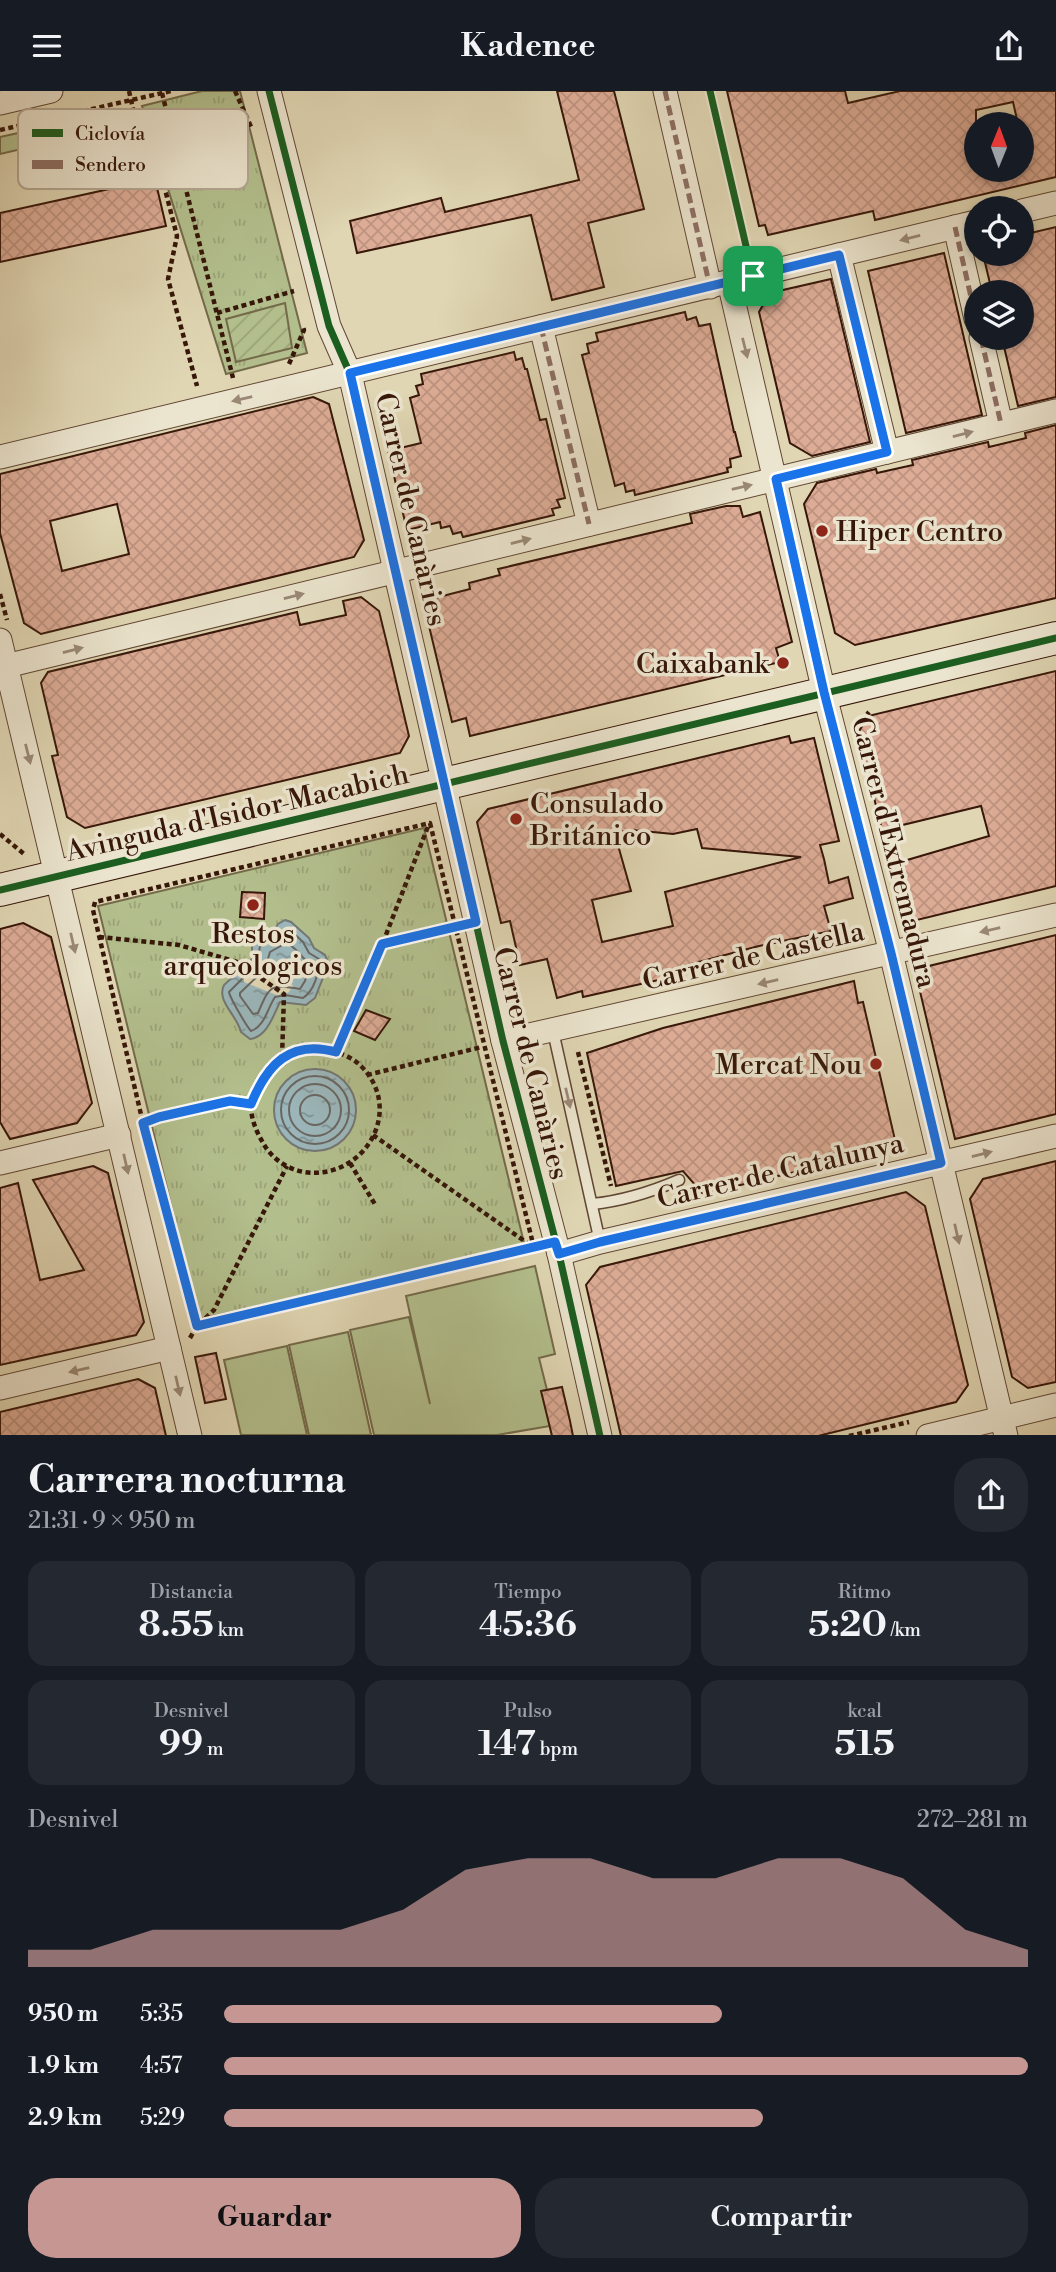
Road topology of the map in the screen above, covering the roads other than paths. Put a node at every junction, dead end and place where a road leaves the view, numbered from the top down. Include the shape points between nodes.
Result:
1 (51, 91) edge
2 (269, 91) edge
3 (666, 91) edge
4 (0, 103) edge
5 (1056, 203) edge
6 (1034, 208) edge
7 (964, 225) edge
8 (839, 255) junction
9 (720, 284) junction
10 (541, 327) junction
11 (984, 350) edge
12 (350, 373) junction
13 (1056, 411) edge
14 (1001, 424) junction
15 (887, 452) junction
16 (0, 457) edge
17 (776, 479) junction
18 (589, 524) junction
19 (396, 571) junction
20 (1056, 638) edge
21 (0, 640) edge
22 (6, 666) junction
23 (824, 692) junction
24 (444, 784) junction
25 (57, 877) junction
26 (0, 890) edge
27 (1056, 915) edge
28 (891, 953) junction
29 (553, 1031) junction
30 (494, 1044) junction
31 (119, 1135) junction
32 (1056, 1136) edge
33 (0, 1163) edge
34 (941, 1163) junction
35 (679, 1180) dead end
36 (592, 1204) junction
37 (600, 1242) junction
38 (549, 1248) junction
39 (178, 1346) junction
40 (0, 1388) edge
41 (1056, 1405) edge
42 (1003, 1427) edge
43 (920, 1428) edge
44 (190, 1435) edge
45 (600, 1435) edge

1 - 4 street
2 - 12 street, Carrer de Canàries via 329,326
3 - 9 street, Carrer d'Extremadura
5 - 6 street
7 -> 8 street
8 - 9 street
8 - 15 street
9 - 10 street
9 -> 17 street, Carrer d'Extremadura
10 - 12 street
10 - 18 street
11 - 14 street
12 -> 16 street
12 - 19 street, Carrer de Canàries
13 - 14 street
15 -> 14 street
15 - 17 street
18 -> 17 street
17 - 23 street, Carrer d'Extremadura
19 -> 18 street
22 -> 19 street
19 - 24 street, Carrer de Canàries
20 - 23 street, Avinguda d'Isidor Macabich
21 - 22 street
22 -> 25 street
23 - 24 street, Avinguda d'Isidor Macabich
23 - 28 street, Carrer d'Extremadura
24 - 25 street, Avinguda d'Isidor Macabich
24 - 30 street, Carrer de Canàries via 465,924
25 - 26 street, Avinguda d'Isidor Macabich
25 -> 31 street
27 -> 28 street, Carrer de Castella
28 -> 29 street, Carrer de Castella
28 - 34 street, Carrer d'Extremadura
29 - 30 street, Carrer de Castella
29 -> 36 lane
30 - 38 street, Carrer de Canàries
31 - 33 street
31 -> 39 street
34 -> 32 street, Carrer de Catalunya
34 - 37 street, Carrer de Catalunya
34 -> 42 street, Carrer d'Extremadura
35 - 36 lane via 615,1202
36 - 37 lane
37 - 38 street, Carrer de Catalunya
38 - 45 street, Carrer de Canàries
39 -> 40 street
39 -> 44 street
41 - 42 street
42 - 43 street

